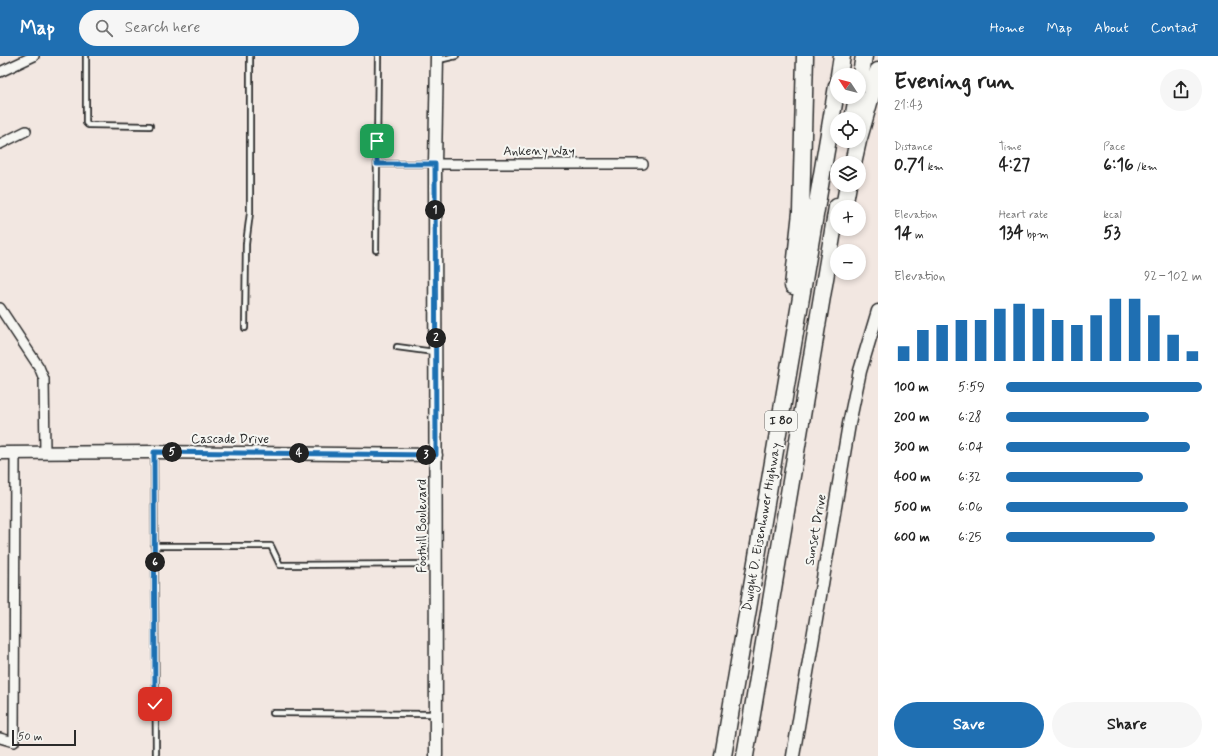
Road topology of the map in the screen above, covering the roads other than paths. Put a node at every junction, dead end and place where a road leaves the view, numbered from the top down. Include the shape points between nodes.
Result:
1 (34, 56) edge
2 (86, 56) edge
3 (250, 56) edge
4 (378, 56) edge
5 (456, 56) edge
6 (805, 56) edge
7 (842, 56) edge
8 (864, 56) edge
9 (437, 58) edge
10 (840, 68) edge
11 (862, 68) edge
12 (878, 71) edge
13 (0, 72) edge
14 (834, 104) edge
15 (866, 115) edge
16 (150, 126) dead end
17 (26, 131) dead end
18 (0, 144) edge
19 (377, 164) junction
20 (435, 164) junction
21 (643, 164) dead end
22 (832, 236) edge
23 (838, 236) edge
24 (376, 250) dead end
25 (0, 308) edge
26 (878, 311) edge
27 (245, 328) dead end
28 (397, 347) dead end
29 (436, 352) junction
30 (809, 374) junction
31 (154, 452) junction
32 (775, 452) junction
33 (0, 453) edge
34 (15, 453) junction
35 (45, 453) junction
36 (436, 455) junction
37 (154, 546) junction
38 (436, 564) junction
39 (273, 713) dead end
40 (436, 714) junction
41 (0, 738) edge
42 (156, 756) edge
43 (436, 756) edge
44 (723, 756) edge
45 (745, 756) edge
46 (793, 756) edge

1 - 13 street
2 - 16 lane via 86,123
3 - 27 lane via 250,214 246,244
4 - 19 lane
5 - 9 lane
6 - 32 highway via 801,212
7 - 10 highway
8 - 11 highway
9 - 20 street, Foothill Boulevard
12 - 15 highway
14 - 32 highway, Dwight D. Eisenhower Highway / I 80
17 - 18 street
19 - 20 lane
19 - 24 lane
20 - 21 street, Ankeny Way
20 - 29 street, Foothill Boulevard
22 - 30 highway, Dwight D. Eisenhower Highway / I 80
23 - 30 highway
25 - 35 street via 39,367 44,379
26 - 46 street, Sunset Drive via 860,371 849,424
28 - 29 lane
29 - 36 street, Foothill Boulevard
30 - 45 highway, Dwight D. Eisenhower Highway / I 80
31 - 35 street, Cascade Drive
31 - 36 street, Cascade Drive
31 - 37 lane
32 - 44 highway, Dwight D. Eisenhower Highway / I 80
33 - 34 street, Cascade Drive
34 - 35 street, Cascade Drive
34 - 41 street via 14,742
36 - 38 street, Foothill Boulevard
37 - 38 lane via 271,546 280,564
37 - 42 lane
38 - 40 street, Foothill Boulevard
39 - 40 lane
40 - 43 street, Foothill Boulevard

